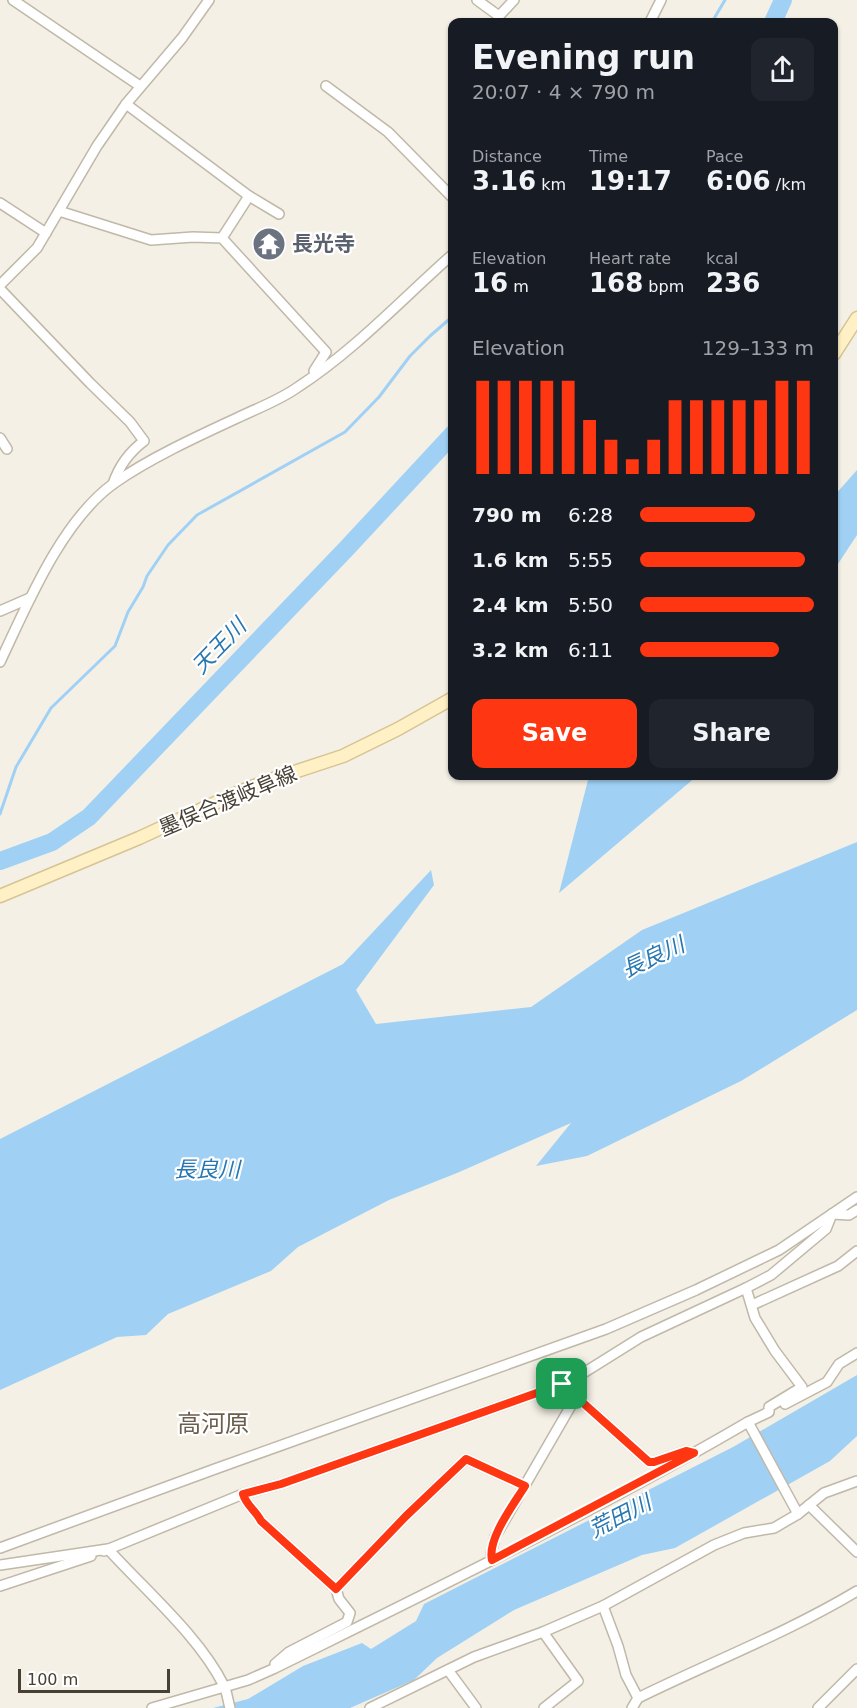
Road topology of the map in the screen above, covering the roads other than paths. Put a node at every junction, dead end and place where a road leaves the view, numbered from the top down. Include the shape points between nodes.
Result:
1 (13, 0) edge
2 (209, 0) edge
3 (477, 0) edge
4 (514, 0) edge
5 (661, 0) edge
6 (652, 18) edge
7 (140, 86) junction
8 (326, 86) dead end
9 (126, 104) junction
10 (448, 193) edge
11 (249, 196) junction
12 (0, 203) edge
13 (59, 211) junction
14 (279, 214) dead end
15 (45, 233) junction
16 (222, 238) junction
17 (448, 259) edge
18 (0, 285) edge
19 (0, 290) edge
20 (857, 318) edge
21 (838, 348) edge
22 (309, 378) junction
23 (0, 438) edge
24 (7, 449) dead end
25 (113, 484) junction
26 (30, 598) junction
27 (0, 611) edge
28 (0, 662) edge
29 (448, 701) edge
30 (0, 896) edge
31 (857, 1197) edge
32 (857, 1210) edge
33 (832, 1214) junction
34 (857, 1251) edge
35 (746, 1288) junction
36 (752, 1305) junction
37 (857, 1353) edge
38 (562, 1384) junction
39 (576, 1397) junction
40 (769, 1412) junction
41 (750, 1425) junction
42 (694, 1453) junction
43 (857, 1481) edge
44 (525, 1486) junction
45 (243, 1494) junction
46 (809, 1505) junction
47 (796, 1511) junction
48 (0, 1548) edge
49 (108, 1549) junction
50 (857, 1552) edge
51 (492, 1560) junction
52 (0, 1565) edge
53 (0, 1586) edge
54 (336, 1589) junction
55 (857, 1591) edge
56 (603, 1606) junction
57 (543, 1632) junction
58 (273, 1669) junction
59 (857, 1669) edge
60 (448, 1670) junction
61 (225, 1690) junction
62 (638, 1698) junction
63 (152, 1708) edge
64 (230, 1708) edge
65 (370, 1708) edge
66 (476, 1708) edge
67 (544, 1708) edge
68 (632, 1708) edge
69 (818, 1708) edge

1 - 7 street
2 - 7 street
3 - 4 street via 499,16
5 - 6 street
7 - 9 street
8 - 10 street via 388,132
9 - 11 street
9 - 13 street
11 - 14 street
11 - 16 street
12 - 15 street
13 - 15 street
13 - 16 street via 151,240
15 - 18 street via 37,248
16 - 22 street via 326,352
17 - 22 street via 383,320
19 - 25 street via 144,441 118,469
20 - 21 main road
22 - 25 street via 272,402 198,436
23 - 24 street
25 - 26 street via 85,511 60,545
26 - 27 street
26 - 28 street
29 - 30 main road, 墨俣合渡岐阜線 via 343,756 237,793
31 - 33 street
32 - 33 street via 849,1215
33 - 35 street via 826,1229 771,1275
33 - 48 street via 779,1250 606,1329
34 - 36 street via 838,1266
35 - 36 street
35 - 38 street via 641,1337
36 - 40 street via 755,1318 802,1387 769,1407
37 - 40 street via 839,1364 827,1382
38 - 39 street
38 - 45 street
39 - 42 street via 649,1462 686,1451
39 - 44 street
40 - 41 street
41 - 42 street
41 - 47 street
42 - 51 street
43 - 46 street via 824,1493
44 - 51 street via 495,1537
44 - 54 street via 466,1459
45 - 49 street
45 - 54 street via 261,1521
46 - 47 street
46 - 50 street
47 - 56 street via 774,1528 744,1533 714,1545
49 - 52 street
49 - 53 street
49 - 61 street via 170,1612
51 - 58 street
54 - 58 street via 350,1613 347,1622 289,1652
55 - 62 street via 784,1632
56 - 57 street
56 - 62 street via 626,1675
57 - 60 street
57 - 67 street via 578,1681
58 - 61 street
59 - 69 street
60 - 65 street
60 - 66 street
61 - 63 street
61 - 64 street
62 - 68 street

